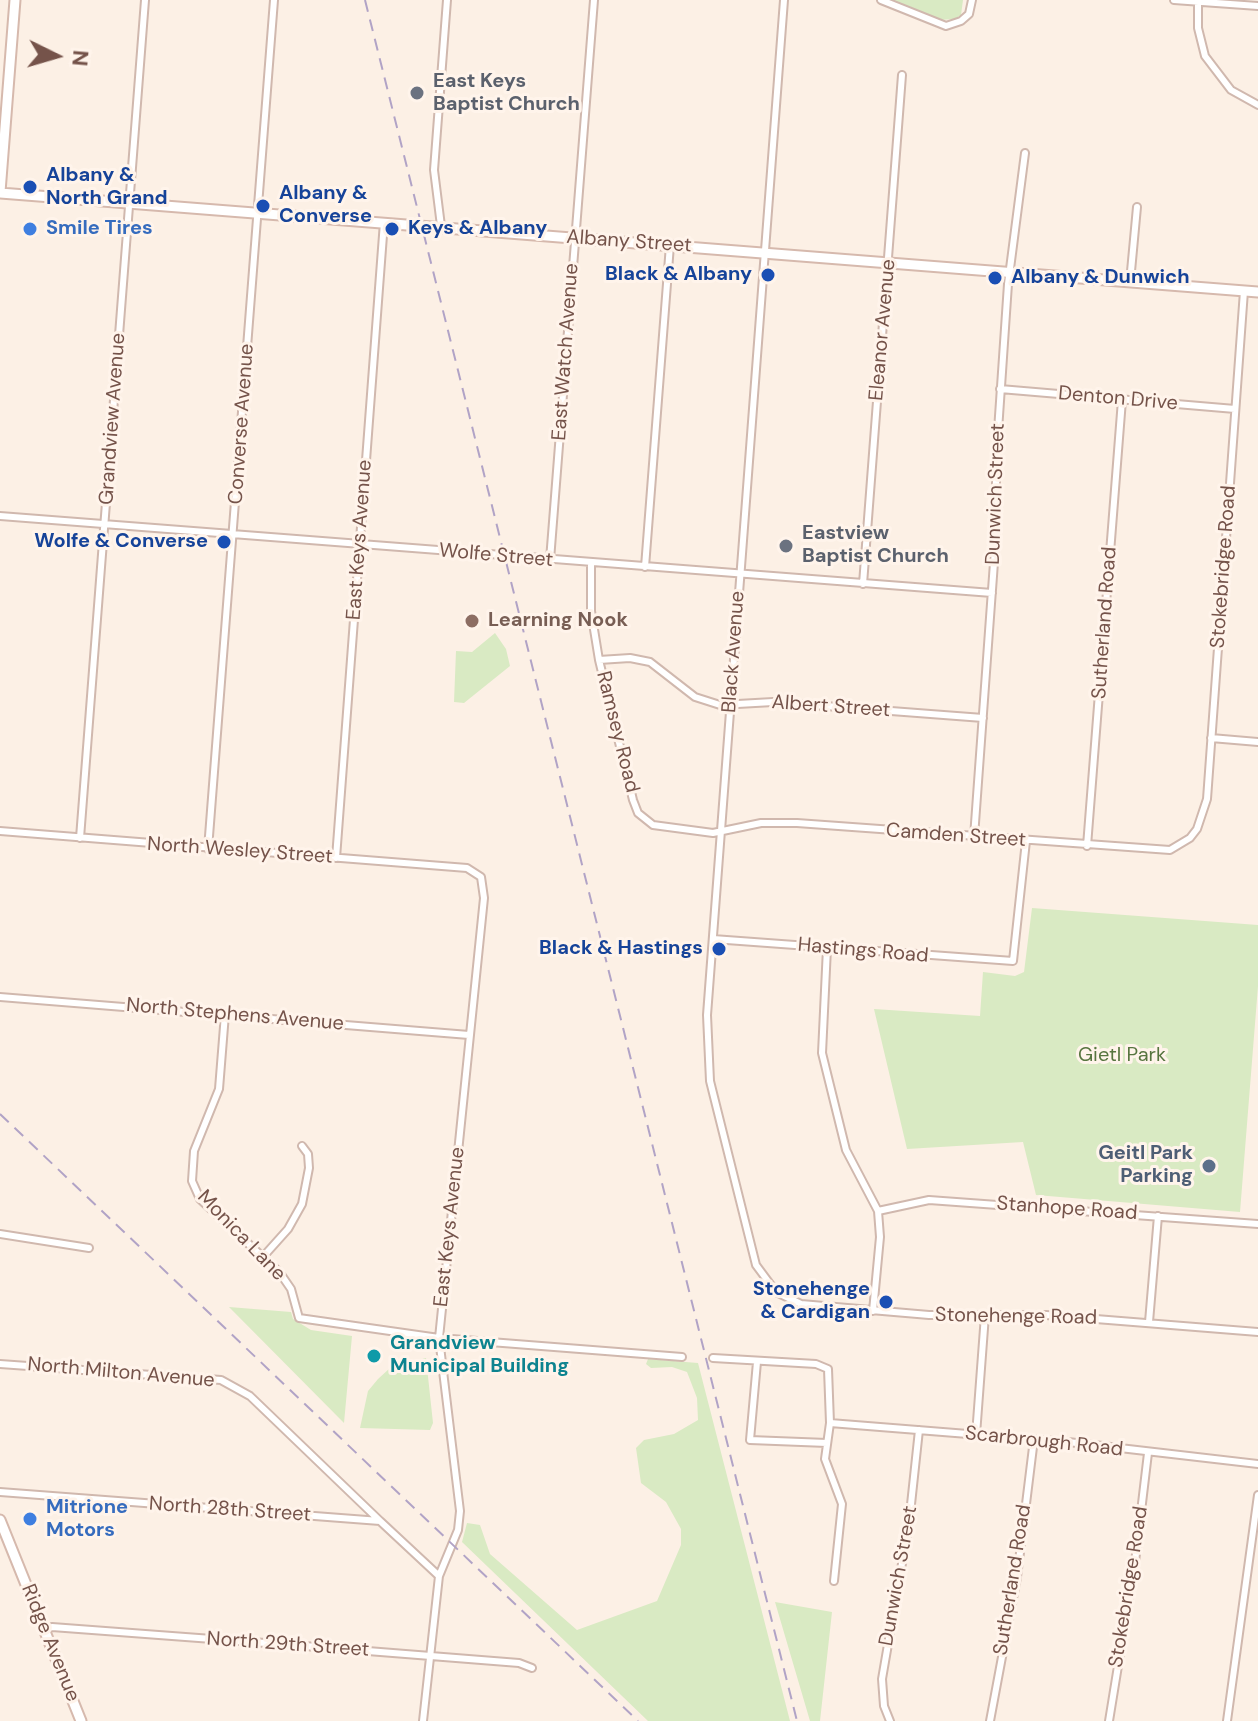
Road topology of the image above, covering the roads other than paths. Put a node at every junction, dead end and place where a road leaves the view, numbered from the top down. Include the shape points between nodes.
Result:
1 (15, 0) edge
2 (145, 0) edge
3 (274, 0) edge
4 (447, 0) edge
5 (594, 0) edge
6 (784, 0) edge
7 (881, 0) edge
8 (972, 0) edge
9 (1174, 0) edge
10 (1198, 2) edge
11 (1258, 6) edge
12 (902, 75) dead end
13 (1258, 105) edge
14 (1025, 153) dead end
15 (0, 193) edge
16 (128, 203) junction
17 (1137, 207) dead end
18 (257, 212) junction
19 (384, 222) junction
20 (441, 226) junction
21 (575, 238) junction
22 (670, 245) junction
23 (765, 252) junction
24 (888, 262) junction
25 (1009, 272) junction
26 (1130, 282) junction
27 (1244, 291) junction
28 (1258, 292) edge
29 (1000, 389) junction
30 (1122, 400) junction
31 (1235, 409) junction
32 (0, 516) edge
33 (105, 525) junction
34 (234, 534) junction
35 (360, 545) junction
36 (550, 560) junction
37 (591, 564) junction
38 (645, 567) junction
39 (740, 574) junction
40 (863, 584) junction
41 (992, 593) junction
42 (599, 660) junction
43 (730, 705) junction
44 (983, 718) junction
45 (1211, 738) junction
46 (1258, 742) edge
47 (0, 831) edge
48 (720, 832) junction
49 (974, 837) junction
50 (80, 838) junction
51 (1026, 841) junction
52 (1192, 841) joint
53 (1087, 846) junction
54 (208, 849) junction
55 (336, 858) junction
56 (478, 873) joint
57 (713, 939) junction
58 (827, 948) junction
59 (0, 997) edge
60 (225, 1014) junction
61 (469, 1035) junction
62 (302, 1146) dead end
63 (878, 1211) junction
64 (1158, 1216) junction
65 (1258, 1224) edge
66 (0, 1234) edge
67 (89, 1248) dead end
68 (262, 1258) junction
69 (776, 1292) joint
70 (873, 1311) junction
71 (985, 1315) junction
72 (1149, 1322) junction
73 (1258, 1332) edge
74 (439, 1338) junction
75 (682, 1357) dead end
76 (713, 1358) dead end
77 (757, 1362) junction
78 (0, 1364) edge
79 (830, 1423) junction
80 (919, 1430) junction
81 (976, 1435) junction
82 (1034, 1439) junction
83 (827, 1443) junction
84 (1148, 1453) junction
85 (1258, 1464) edge
86 (0, 1492) edge
87 (1258, 1495) edge
88 (0, 1520) edge
89 (380, 1521) junction
90 (439, 1576) junction
91 (834, 1581) dead end
92 (44, 1630) junction
93 (430, 1656) junction
94 (532, 1668) dead end
95 (81, 1721) edge
96 (423, 1721) edge
97 (890, 1721) edge
98 (990, 1721) edge
99 (1109, 1721) edge
100 (1227, 1721) edge

1 - 15 street
2 - 16 street, Grandview Avenue
3 - 18 street, Converse Avenue
4 - 20 street via 434,170
5 - 21 street, East Watch Avenue
6 - 23 street, Black Avenue
7 - 8 street via 938,25 961,21
9 - 10 street
10 - 11 street
10 - 13 street via 1205,56 1231,90
12 - 24 street, Eleanor Avenue
14 - 25 street, Dunwich Street
15 - 16 street, Albany Street
16 - 18 street, Albany Street
16 - 33 street, Grandview Avenue
17 - 26 street
18 - 19 street, Albany Street
18 - 34 street, Converse Avenue
19 - 20 street, Albany Street
19 - 35 street, East Keys Avenue
20 - 21 street, Albany Street
21 - 22 street, Albany Street
21 - 36 street, East Watch Avenue
22 - 23 street, Albany Street
22 - 38 street
23 - 24 street, Albany Street
23 - 39 street, Black Avenue
24 - 25 street, Albany Street
24 - 40 street, Eleanor Avenue
25 - 26 street, Albany Street
25 - 29 street, Dunwich Street
26 - 27 street, Albany Street
27 - 28 street, Albany Street
27 - 31 street, Stokebridge Road
29 - 30 street, Denton Drive
29 - 41 street, Dunwich Street
30 - 31 street, Denton Drive
30 - 53 street, Sutherland Road
31 - 45 street, Stokebridge Road
32 - 33 street, Wolfe Street
33 - 34 street, Wolfe Street
33 - 50 street, Grandview Avenue
34 - 35 street, Wolfe Street
34 - 54 street, Converse Avenue
35 - 36 street, Wolfe Street
35 - 55 street, East Keys Avenue
36 - 37 street, Wolfe Street
37 - 38 street, Wolfe Street
37 - 42 street, Ramsey Road
38 - 39 street, Wolfe Street
39 - 40 street, Wolfe Street
39 - 43 street, Black Avenue
40 - 41 street, Wolfe Street
41 - 44 street, Dunwich Street
42 - 43 street, Albert Street via 650,662 695,697
42 - 48 street, Ramsey Road via 638,813 663,829
43 - 44 street, Albert Street via 773,702
43 - 48 street, Black Avenue
44 - 49 street, Dunwich Street
45 - 46 street
45 - 52 street, Stokebridge Road via 1205,810
47 - 50 street, North Wesley Street
48 - 49 street, Camden Street via 774,822
48 - 57 street, Black Avenue
49 - 51 street, Camden Street
50 - 54 street, North Wesley Street
51 - 53 street, Camden Street
51 - 58 street, Hastings Road via 1013,961
52 - 53 street, Camden Street via 1161,852
54 - 55 street, North Wesley Street
55 - 56 street, North Wesley Street
56 - 61 street, East Keys Avenue via 484,898
57 - 58 street, Hastings Road
57 - 69 street, Black Avenue via 707,1015 710,1081 756,1265
58 - 63 street via 821,1033 826,1077 846,1150
59 - 60 street, North Stephens Avenue
60 - 61 street, North Stephens Avenue
60 - 68 street, Monica Lane via 219,1089 194,1151 192,1181 200,1199
61 - 74 street, East Keys Avenue
62 - 68 street via 309,1168 302,1204
63 - 64 street, Stanhope Road via 929,1200
63 - 70 street
64 - 65 street, Stanhope Road
64 - 72 street
66 - 67 street
68 - 74 street, Monica Lane via 291,1289 299,1318
69 - 70 street, Stonehenge Road via 801,1304
70 - 71 street, Stonehenge Road
71 - 72 street, Stonehenge Road
71 - 81 street
72 - 73 street, Stonehenge Road
74 - 75 street
74 - 90 street, East Keys Avenue via 460,1511
76 - 77 street
77 - 79 street via 828,1369
77 - 83 street via 750,1440
78 - 89 street, North Milton Avenue via 221,1380 250,1396
79 - 80 street, Scarbrough Road
79 - 83 street
80 - 81 street, Scarbrough Road
80 - 97 street, Dunwich Street via 882,1679
81 - 82 street, Scarbrough Road
82 - 84 street, Scarbrough Road
82 - 98 street, Sutherland Road via 1019,1566
83 - 91 street via 826,1468 842,1504
84 - 85 street, Scarbrough Road
84 - 99 street, Stokebridge Road
86 - 89 street, North 28th Street
87 - 100 street
88 - 92 street, Ridge Avenue
89 - 90 street
90 - 93 street, East Keys Avenue
92 - 93 street, North 29th Street
92 - 95 street, Ridge Avenue
93 - 94 street, North 29th Street
93 - 96 street, East Keys Avenue

